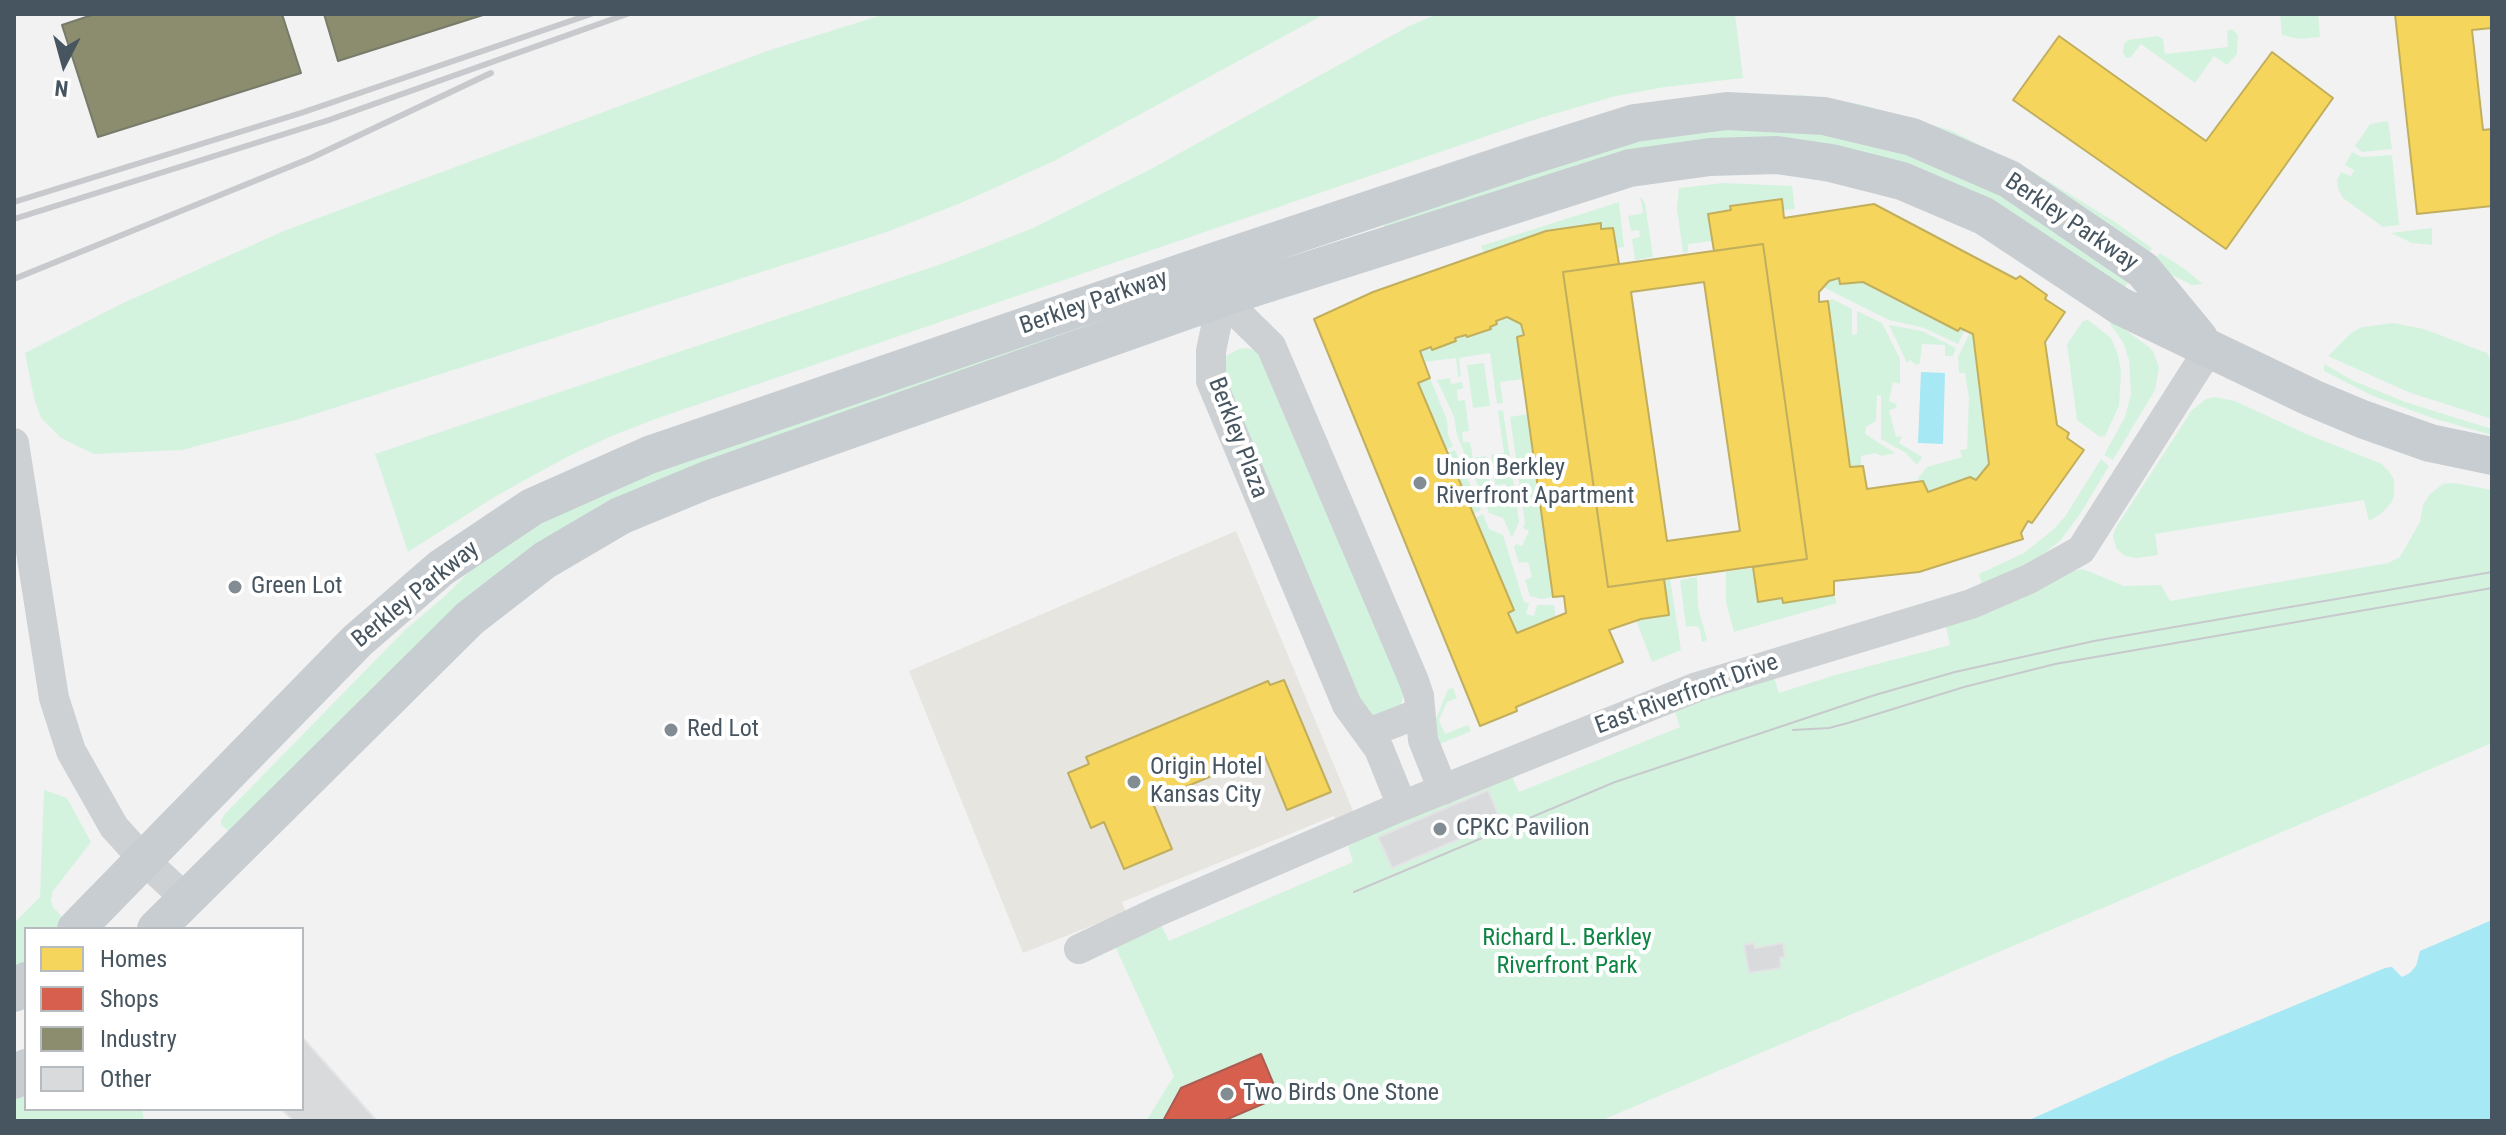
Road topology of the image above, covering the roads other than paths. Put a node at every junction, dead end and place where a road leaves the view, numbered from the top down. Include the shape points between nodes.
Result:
1 (1214, 281) junction
2 (2209, 349) junction
3 (14, 443) edge
4 (2492, 456) edge
5 (1420, 713) junction
6 (1368, 733) junction
7 (1443, 790) junction
8 (1402, 806) junction
9 (144, 860) junction
10 (185, 898) junction
11 (78, 927) edge
12 (158, 927) edge
13 (1079, 949) dead end

1 - 2 main road, Berkley Parkway via 1530,156 1635,123 1727,111 1824,116 1912,137 2009,179 2143,270
1 - 5 street via 1271,346 1414,681
1 - 6 street, Berkley Plaza via 1211,381 1347,705
1 - 9 main road, Berkley Parkway via 649,455 532,507 441,568 357,641
1 - 10 main road, Berkley Parkway via 620,516 545,560 470,618
2 - 4 main road, Berkley Parkway via 2386,429
2 - 7 street, East Riverfront Drive via 2091,537 2063,561 1971,604 1697,687
3 - 9 street via 54,698 71,751 114,827
5 - 6 street
5 - 7 street via 1423,740
6 - 8 street, Berkley Plaza
7 - 8 street, East Riverfront Drive
8 - 13 street, East Riverfront Drive
9 - 10 street
9 - 11 main road, Berkley Parkway
10 - 12 main road, Berkley Parkway

